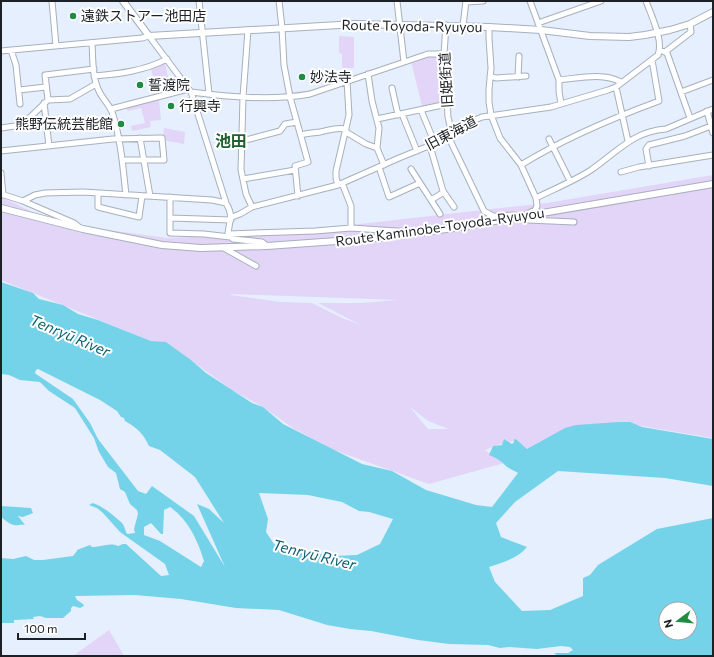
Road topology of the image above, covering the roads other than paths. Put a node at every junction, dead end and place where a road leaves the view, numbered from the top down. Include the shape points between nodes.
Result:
1 (52, 1) edge
2 (123, 1) edge
3 (199, 1) edge
4 (279, 1) edge
5 (397, 1) edge
6 (484, 1) edge
7 (530, 1) edge
8 (601, 1) edge
9 (646, 1) edge
10 (466, 2) edge
11 (713, 12) edge
12 (538, 23) junction
13 (400, 24) junction
14 (690, 24) junction
15 (446, 26) junction
16 (463, 26) junction
17 (489, 27) junction
18 (282, 28) junction
19 (248, 30) junction
20 (541, 30) junction
21 (202, 33) junction
22 (657, 33) junction
23 (149, 36) junction
24 (92, 43) junction
25 (56, 46) junction
26 (11, 50) junction
27 (1, 51) edge
28 (663, 51) junction
29 (444, 54) junction
30 (519, 56) dead end
31 (167, 59) junction
32 (652, 60) junction
33 (404, 62) junction
34 (94, 69) junction
35 (368, 74) junction
36 (94, 76) junction
37 (490, 76) junction
38 (518, 76) junction
39 (526, 76) dead end
40 (559, 80) junction
41 (713, 80) edge
42 (348, 81) junction
43 (621, 82) junction
44 (96, 84) junction
45 (616, 86) junction
46 (46, 87) junction
47 (392, 88) dead end
48 (19, 90) junction
49 (190, 90) junction
50 (681, 92) junction
51 (208, 94) junction
52 (243, 97) junction
53 (290, 97) junction
54 (46, 102) junction
55 (20, 104) dead end
56 (447, 104) junction
57 (561, 104) junction
58 (111, 109) junction
59 (713, 109) edge
60 (420, 110) junction
61 (707, 111) junction
62 (622, 114) junction
63 (400, 115) junction
64 (491, 115) junction
65 (690, 118) junction
66 (377, 119) junction
67 (297, 122) junction
68 (711, 126) junction
69 (1, 128) edge
70 (346, 131) junction
71 (713, 132) edge
72 (301, 135) junction
73 (450, 135) junction
74 (140, 138) junction
75 (118, 139) junction
76 (549, 139) dead end
77 (242, 140) junction
78 (628, 141) junction
79 (432, 145) junction
80 (49, 146) junction
81 (554, 147) junction
82 (377, 148) junction
83 (1, 151) edge
84 (417, 151) junction
85 (713, 155) edge
86 (122, 160) junction
87 (144, 160) junction
88 (521, 165) junction
89 (382, 166) junction
90 (650, 166) junction
91 (411, 169) dead end
92 (296, 170) junction
93 (1, 172) edge
94 (621, 172) dead end
95 (243, 179) junction
96 (570, 182) junction
97 (420, 183) junction
98 (340, 184) junction
99 (713, 184) edge
100 (444, 192) junction
101 (98, 193) junction
102 (2, 195) edge
103 (126, 195) junction
104 (142, 196) junction
105 (150, 196) junction
106 (298, 196) junction
107 (170, 197) junction
108 (536, 198) junction
109 (431, 200) junction
110 (23, 201) junction
111 (226, 203) junction
112 (252, 207) junction
113 (454, 207) dead end
114 (1, 208) edge
115 (440, 214) dead end
116 (522, 217) junction
117 (170, 218) junction
118 (231, 218) junction
119 (574, 222) dead end
120 (351, 228) junction
121 (83, 230) junction
122 (417, 233) junction
123 (229, 236) junction
124 (267, 246) junction
125 (222, 247) junction
126 (256, 266) dead end

1 - 25 street
2 - 23 main road
3 - 21 street
4 - 18 street
5 - 13 street
6 - 10 street
7 - 12 street
8 - 12 street
9 - 22 street
10 - 16 street
11 - 14 main road, Route Toyoda-Ryuyou
12 - 20 street
13 - 15 main road, Route Toyoda-Ryuyou
13 - 18 main road, Route Toyoda-Ryuyou
13 - 33 street
14 - 22 main road, Route Toyoda-Ryuyou
14 - 28 street, 旧東海道 via 691,32
15 - 16 main road, Route Toyoda-Ryuyou
15 - 29 street, 旧姫街道
16 - 17 main road, Route Toyoda-Ryuyou
17 - 20 main road, Route Toyoda-Ryuyou
17 - 37 street
18 - 19 main road, Route Toyoda-Ryuyou
18 - 53 street via 284,65
19 - 21 main road, Route Toyoda-Ryuyou
19 - 52 street
20 - 22 main road, Route Toyoda-Ryuyou via 610,37
20 - 40 street
21 - 23 main road, Route Toyoda-Ryuyou
21 - 51 street
22 - 28 street
23 - 24 street
23 - 31 street
24 - 25 street
24 - 34 street
25 - 26 street
26 - 27 street
26 - 48 street
28 - 32 street, 旧東海道
28 - 50 street via 667,53
29 - 33 street via 428,54
29 - 56 street, 旧姫街道
30 - 38 street
31 - 36 street via 131,72
31 - 49 street
32 - 43 street, 旧東海道
32 - 62 street via 659,101
33 - 35 street
34 - 36 street
34 - 46 street via 45,75
35 - 42 street
35 - 66 street
36 - 44 street
37 - 38 street
37 - 64 street
38 - 39 street
40 - 43 street via 596,77
40 - 57 street
41 - 50 street
42 - 53 street via 310,94
42 - 70 street via 349,115
43 - 45 street, 旧東海道
44 - 54 street via 70,99
44 - 58 street
45 - 57 street, 旧東海道
45 - 62 street
46 - 48 street
46 - 54 street
47 - 63 street
48 - 55 street
49 - 51 street
49 - 58 street
49 - 111 street
50 - 65 street
51 - 52 street
52 - 53 street
52 - 77 street
53 - 67 street
54 - 69 street via 22,125
54 - 80 street
56 - 60 street
56 - 73 street, 旧姫街道
57 - 64 street, 旧東海道
58 - 75 street
59 - 61 street
60 - 63 street
60 - 79 street
61 - 65 street
61 - 68 street
62 - 78 street
62 - 81 street
63 - 66 street
63 - 84 street
64 - 73 street, 旧東海道 via 470,122
64 - 88 street via 500,138
65 - 78 street
66 - 82 street
67 - 72 street
67 - 77 street via 285,124 280,131
68 - 71 street
68 - 90 street via 650,145 646,149
70 - 72 street via 339,127
70 - 82 street
70 - 98 street via 336,171 336,178
72 - 92 street via 308,162 295,166
73 - 79 street, 旧東海道
73 - 116 street, 旧姫街道 via 484,211 493,216
74 - 75 street
74 - 87 street
74 - 87 street via 162,138 164,160
75 - 80 street
75 - 86 street
76 - 81 street
77 - 95 street
78 - 96 street via 590,171
79 - 84 street, 旧東海道
79 - 100 street via 437,175
80 - 83 street
81 - 88 street
81 - 96 street
82 - 89 street
84 - 89 street, 旧東海道
85 - 90 street
86 - 87 street
86 - 103 street
87 - 105 street
88 - 108 street
89 - 97 street via 388,197
89 - 98 street, 旧東海道
90 - 94 street
91 - 97 street
92 - 95 street
92 - 106 street
93 - 102 street
95 - 112 street
96 - 108 street
97 - 109 street
98 - 106 street, 旧東海道
98 - 120 street via 351,206
99 - 116 main road, Route Kaminobe-Toyoda-Ryuyou
100 - 109 street
100 - 113 street
101 - 103 street
101 - 104 street via 98,207 139,217
101 - 110 street via 45,193
102 - 110 street
103 - 104 street
104 - 105 street
105 - 107 street
106 - 112 street, 旧東海道
107 - 111 street
107 - 117 street
108 - 116 street via 535,210
109 - 115 street
110 - 121 street via 74,223
111 - 118 street
112 - 118 street, 旧東海道
114 - 121 main road, Route Kaminobe-Toyoda-Ryuyou
116 - 119 street, 旧姫街道 via 528,220
116 - 122 main road, Route Kaminobe-Toyoda-Ryuyou
117 - 118 street
117 - 123 street via 170,233
118 - 123 street
120 - 122 street
120 - 123 street
121 - 125 main road, Route Kaminobe-Toyoda-Ryuyou via 162,245
122 - 124 main road, Route Kaminobe-Toyoda-Ryuyou via 371,239
123 - 124 street via 233,239 262,242
124 - 125 main road, Route Kaminobe-Toyoda-Ryuyou
125 - 126 street

